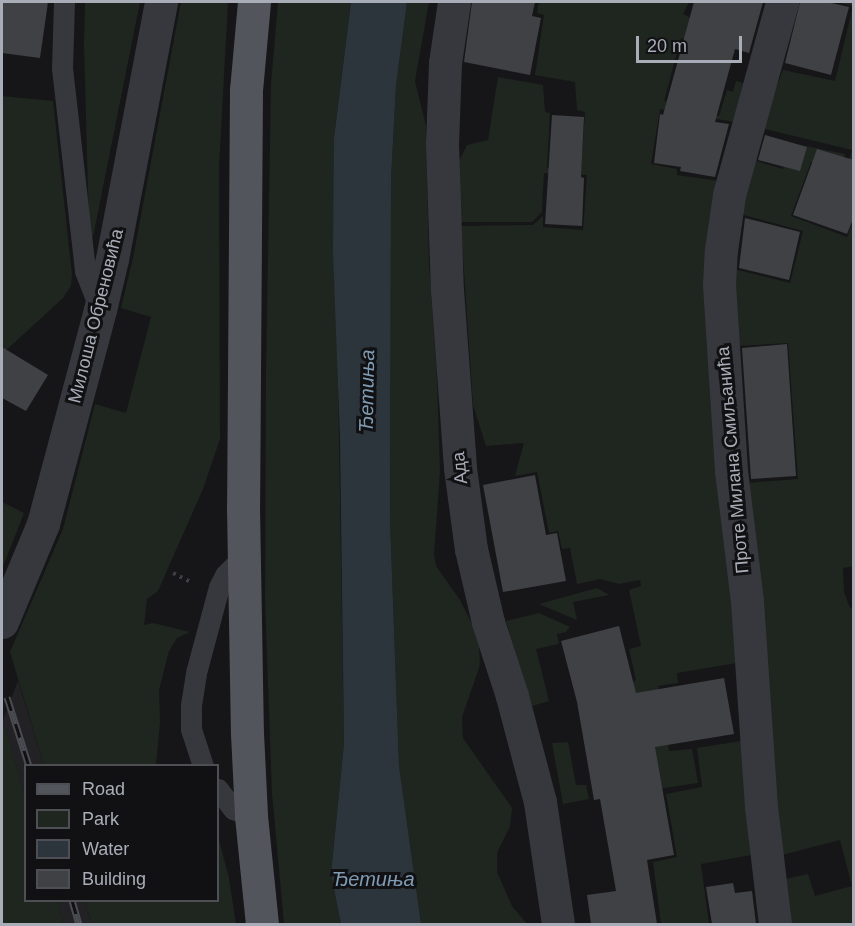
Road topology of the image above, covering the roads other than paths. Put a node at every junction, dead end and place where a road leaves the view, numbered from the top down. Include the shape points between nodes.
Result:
1 (64, 2) edge
2 (161, 2) edge
3 (254, 2) edge
4 (454, 2) edge
5 (782, 2) edge
6 (100, 310) junction
7 (244, 556) junction
8 (2, 622) edge
9 (203, 764) edge
10 (219, 790) edge
11 (251, 816) junction
12 (262, 924) edge
13 (558, 924) edge
14 (775, 924) edge

1 - 6 lane via 62,68 85,271
2 - 6 street, Милоша Обреновића
3 - 7 main road via 246,90
4 - 13 street, Ада via 444,63 441,143 460,468 471,549 488,622 540,802
5 - 14 street, Проте Милана Смиљанића via 729,195 719,285 730,470 747,602 761,807
6 - 8 street, Милоша Обреновића via 43,524
7 - 9 lane via 219,587 197,669 191,729
7 - 11 main road
10 - 11 lane via 233,809
11 - 12 main road

